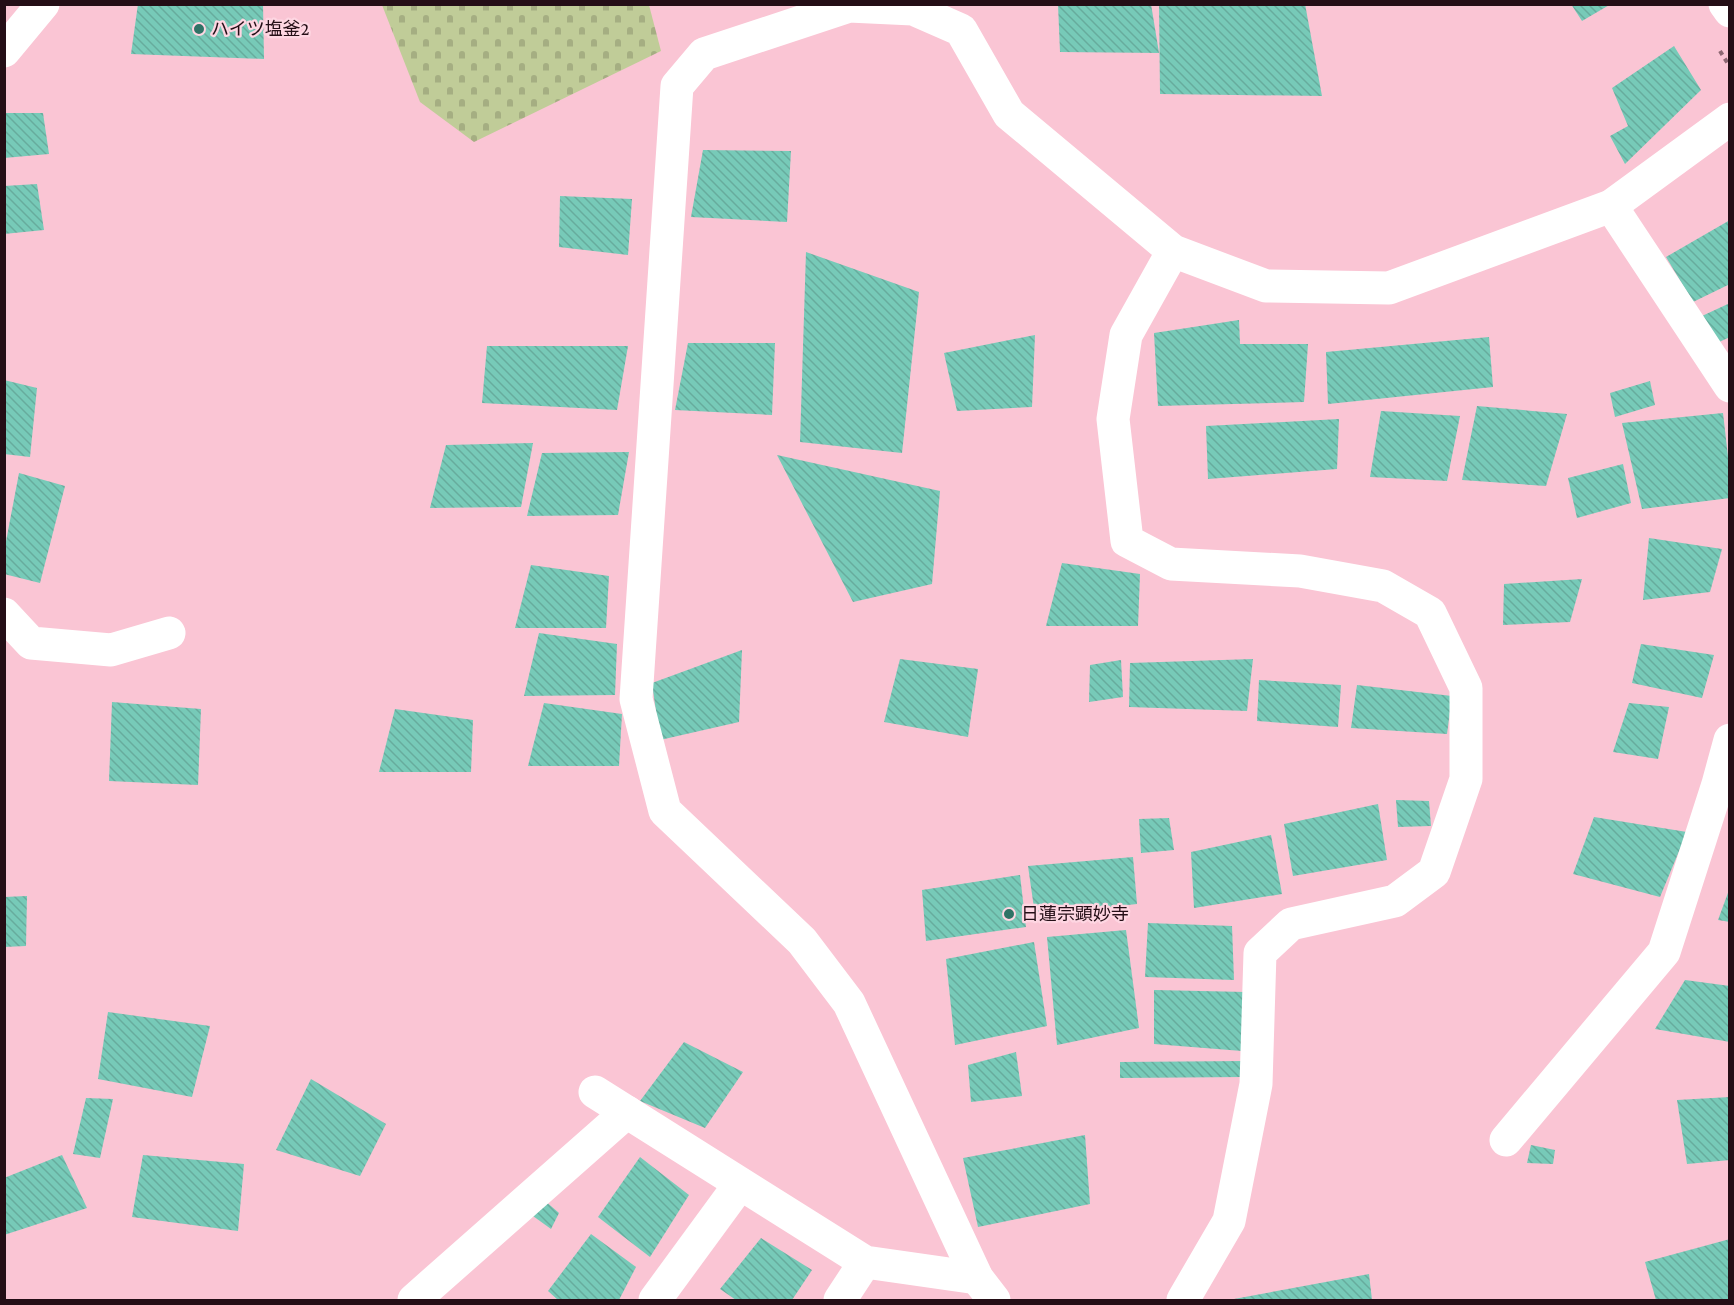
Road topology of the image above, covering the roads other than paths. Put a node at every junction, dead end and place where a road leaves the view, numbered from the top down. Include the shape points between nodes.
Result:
1 (43, 4) edge
2 (1725, 4) edge
3 (1730, 11) edge
4 (4, 51) edge
5 (1730, 119) edge
6 (1611, 206) junction
7 (1173, 251) junction
8 (1730, 386) edge
9 (4, 614) edge
10 (169, 633) dead end
11 (1730, 740) edge
12 (595, 1092) dead end
13 (627, 1112) junction
14 (1506, 1140) dead end
15 (740, 1184) junction
16 (865, 1262) junction
17 (986, 1289) edge
18 (414, 1300) edge
19 (655, 1300) edge
20 (840, 1300) edge
21 (1183, 1300) edge

1 - 4 street
2 - 3 street
5 - 6 street
6 - 7 street via 1389,288 1266,286
6 - 8 street
7 - 17 street via 1009,114 961,30 913,9 849,6 704,54 677,86 636,699 664,811 802,941 849,1003
7 - 21 street via 1126,335 1113,419 1126,541 1171,564 1300,570 1383,586 1430,613 1466,688 1466,779 1434,872 1395,901 1291,924 1260,953 1256,1084 1229,1221
9 - 10 street via 30,643 111,650
11 - 14 street via 1664,952
12 - 13 street
13 - 15 street
13 - 18 street
15 - 16 street
15 - 19 street
16 - 17 street
16 - 20 street

